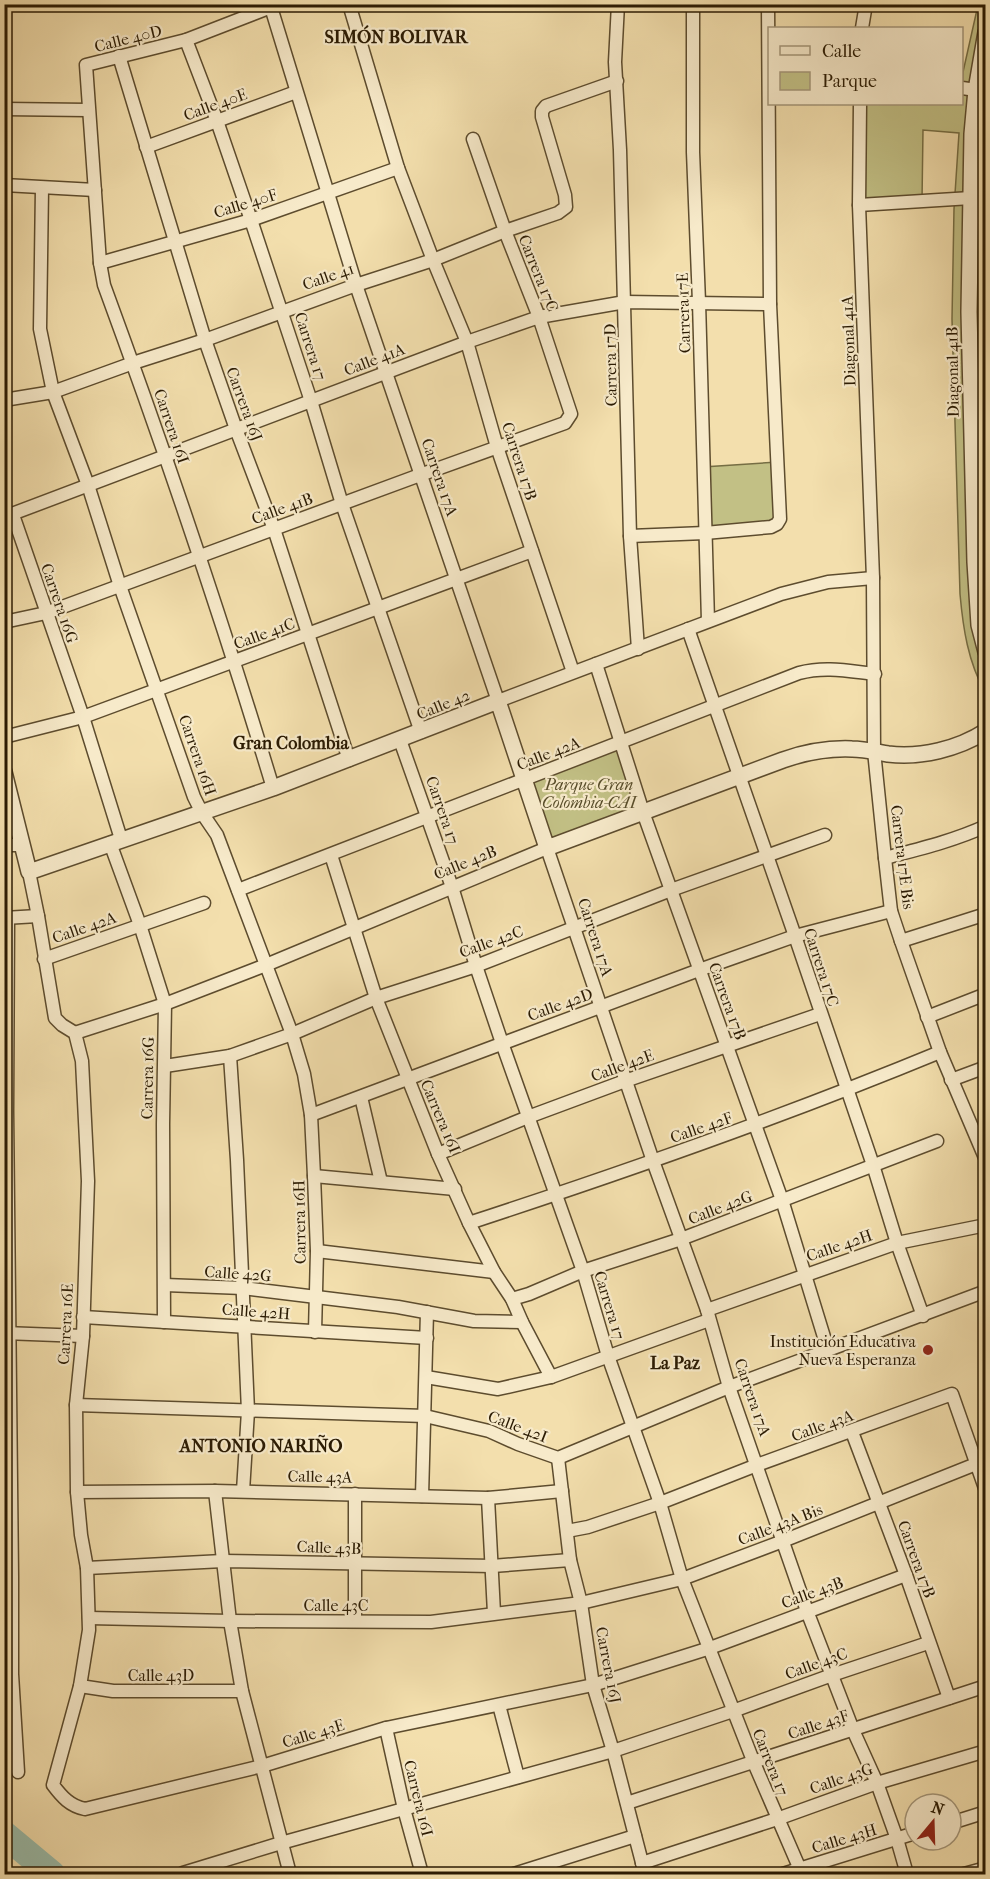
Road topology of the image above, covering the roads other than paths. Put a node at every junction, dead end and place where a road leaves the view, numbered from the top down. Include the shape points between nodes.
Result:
1 (349, 4) edge
2 (618, 4) edge
3 (693, 4) edge
4 (768, 4) edge
5 (866, 4) edge
6 (273, 6) edge
7 (768, 27) edge
8 (862, 27) edge
9 (986, 32) edge
10 (186, 40) junction
11 (119, 56) junction
12 (86, 66) joint
13 (617, 81) junction
14 (969, 89) edge
15 (296, 92) junction
16 (769, 105) edge
17 (860, 105) edge
18 (4, 108) edge
19 (88, 110) junction
20 (217, 121) junction
21 (473, 139) dead end
22 (146, 147) junction
23 (398, 168) junction
24 (4, 185) edge
25 (42, 188) junction
26 (95, 190) junction
27 (328, 193) junction
28 (978, 199) edge
29 (859, 206) junction
30 (251, 220) junction
31 (505, 231) junction
32 (174, 242) junction
33 (433, 260) junction
34 (100, 263) junction
35 (356, 285) junction
36 (625, 302) junction
37 (699, 302) junction
38 (770, 304) junction
39 (282, 311) junction
40 (540, 317) junction
41 (205, 340) junction
42 (468, 342) junction
43 (133, 363) junction
44 (386, 372) junction
45 (53, 392) junction
46 (4, 400) edge
47 (311, 400) junction
48 (569, 419) joint
49 (236, 429) junction
50 (497, 447) junction
51 (165, 455) junction
52 (420, 475) junction
53 (88, 485) junction
54 (342, 504) junction
55 (9, 516) edge
56 (274, 529) junction
57 (705, 533) junction
58 (630, 536) junction
59 (532, 551) junction
60 (199, 557) junction
61 (873, 578) junction
62 (456, 580) junction
63 (120, 586) junction
64 (379, 607) junction
65 (46, 613) junction
66 (708, 621) junction
67 (4, 622) edge
68 (688, 630) junction
69 (309, 635) junction
70 (638, 648) junction
71 (986, 652) edge
72 (235, 661) junction
73 (596, 664) junction
74 (573, 672) junction
75 (875, 674) junction
76 (158, 691) junction
77 (498, 701) junction
78 (714, 706) junction
79 (83, 717) junction
80 (986, 731) edge
81 (422, 732) junction
82 (4, 737) edge
83 (400, 740) junction
84 (621, 743) junction
85 (874, 752) junction
86 (349, 760) junction
87 (4, 772) edge
88 (738, 777) junction
89 (524, 780) junction
90 (273, 788) junction
91 (644, 812) junction
92 (202, 813) junction
93 (428, 817) junction
94 (986, 826) edge
95 (825, 835) dead end
96 (115, 841) junction
97 (4, 844) edge
98 (21, 845) junction
99 (547, 848) junction
100 (331, 855) junction
101 (766, 855) junction
102 (885, 858) junction
103 (28, 872) junction
104 (452, 887) junction
105 (238, 890) junction
106 (671, 890) junction
107 (204, 903) dead end
108 (891, 911) junction
109 (986, 914) edge
110 (38, 916) junction
111 (6, 918) edge
112 (140, 925) junction
113 (354, 928) junction
114 (575, 928) junction
115 (795, 936) junction
116 (901, 940) junction
117 (44, 958) junction
118 (266, 965) junction
119 (476, 966) junction
120 (699, 970) junction
121 (986, 994) edge
122 (376, 998) junction
123 (165, 1004) junction
124 (601, 1007) junction
125 (820, 1014) junction
126 (927, 1017) junction
127 (75, 1033) junction
128 (292, 1034) junction
129 (501, 1043) junction
130 (727, 1046) junction
131 (940, 1052) junction
132 (230, 1056) junction
133 (165, 1066) junction
134 (986, 1067) edge
135 (407, 1078) junction
136 (951, 1080) junction
137 (625, 1081) junction
138 (846, 1091) junction
139 (361, 1097) junction
140 (6, 1112) edge
141 (311, 1115) junction
142 (528, 1117) junction
143 (756, 1125) junction
144 (937, 1141) dead end
145 (984, 1152) edge
146 (438, 1154) junction
147 (653, 1161) junction
148 (873, 1165) junction
149 (314, 1176) junction
150 (381, 1182) junction
151 (455, 1189) junction
152 (556, 1195) junction
153 (782, 1200) junction
154 (469, 1223) junction
155 (986, 1225) edge
156 (681, 1239) junction
157 (897, 1243) junction
158 (317, 1251) junction
159 (583, 1271) junction
160 (494, 1272) junction
161 (805, 1274) junction
162 (165, 1285) junction
163 (243, 1288) junction
164 (986, 1291) edge
165 (316, 1296) junction
166 (513, 1299) junction
167 (427, 1312) junction
168 (708, 1315) junction
169 (923, 1316) junction
170 (83, 1317) junction
171 (164, 1322) junction
172 (522, 1322) junction
173 (245, 1326) junction
174 (315, 1332) junction
175 (7, 1334) edge
176 (83, 1336) junction
177 (427, 1338) junction
178 (828, 1350) junction
179 (608, 1356) junction
180 (426, 1377) junction
181 (551, 1377) junction
182 (729, 1387) junction
183 (76, 1405) junction
184 (248, 1411) junction
185 (425, 1416) junction
186 (633, 1426) junction
187 (852, 1432) junction
188 (558, 1458) junction
189 (981, 1462) edge
190 (757, 1465) junction
191 (215, 1491) junction
192 (243, 1491) junction
193 (562, 1491) junction
194 (986, 1491) edge
195 (76, 1492) junction
196 (355, 1494) junction
197 (422, 1496) junction
198 (488, 1498) junction
199 (660, 1503) junction
200 (879, 1503) junction
201 (567, 1531) junction
202 (783, 1541) junction
203 (570, 1560) junction
204 (223, 1561) junction
205 (355, 1565) junction
206 (492, 1566) junction
207 (87, 1568) junction
208 (906, 1575) junction
209 (8, 1576) edge
210 (682, 1579) junction
211 (581, 1603) junction
212 (807, 1611) junction
213 (494, 1613) junction
214 (89, 1618) junction
215 (231, 1621) junction
216 (355, 1621) junction
217 (928, 1643) junction
218 (710, 1648) junction
219 (832, 1674) junction
220 (593, 1685) junction
221 (80, 1686) junction
222 (986, 1686) edge
223 (242, 1691) junction
224 (949, 1698) junction
225 (500, 1705) junction
226 (733, 1711) junction
227 (386, 1728) junction
228 (853, 1730) junction
229 (613, 1751) junction
230 (985, 1753) edge
231 (754, 1762) junction
232 (262, 1766) junction
233 (18, 1772) dead end
234 (518, 1777) junction
235 (877, 1783) junction
236 (53, 1785) joint
237 (627, 1803) junction
238 (404, 1809) junction
239 (986, 1812) edge
240 (777, 1819) junction
241 (963, 1819) edge
242 (635, 1836) junction
243 (903, 1837) edge
244 (897, 1839) junction
245 (281, 1843) junction
246 (986, 1868) edge
247 (644, 1869) edge
248 (801, 1872) edge
249 (183, 1873) edge
250 (290, 1875) edge
251 (422, 1875) edge
252 (514, 1875) edge
253 (783, 1875) edge
254 (907, 1875) edge
255 (964, 1875) edge

1 - 23 street, Carrera 17B
2 - 13 street, Carrera 17D
3 - 37 street, Carrera 17E
4 - 7 street
5 - 8 street
6 - 10 street, Calle 40D
6 - 15 street, Carrera 17A
9 - 14 street
10 - 11 street, Calle 40D
10 - 20 street, Carrera 17
11 - 12 street, Calle 40D
11 - 22 street, Carrera 16J
12 - 19 street, Carrera 16I
13 - 31 street, Calle 41 via 546,106 542,111 566,207
13 - 36 street, Carrera 17D
14 - 28 street, Diagonal 41B
15 - 20 street, Calle 40E
15 - 27 street, Carrera 17A
16 - 38 street
17 - 29 street, Diagonal 41A
18 - 19 street
19 - 26 street, Carrera 16I
20 - 22 street, Calle 40E
20 - 30 street, Carrera 17
21 - 31 street, Carrera 17C
22 - 32 street, Carrera 16J
23 - 27 street, Calle 40F
23 - 33 street, Carrera 17B
24 - 25 street
25 - 26 street
25 - 45 street, Carrera 16H via 40,329
26 - 34 street, Carrera 16I
27 - 30 street, Calle 40F
27 - 35 street, Carrera 17A
28 - 29 street
28 - 71 street, Diagonal 41B via 969,312 975,562
29 - 61 street, Diagonal 41A
30 - 32 street, Calle 40F
30 - 39 street, Carrera 17
31 - 33 street, Calle 41
31 - 40 street, Carrera 17C
32 - 34 street, Calle 40F
32 - 41 street, Carrera 16J
33 - 35 street, Calle 41
33 - 42 street, Carrera 17B
34 - 43 street, Carrera 16I via 104,285
35 - 39 street, Calle 41
35 - 44 street, Carrera 17A
36 - 37 street, Calle 41A
36 - 40 street, Calle 41A
36 - 58 street, Carrera 17D
37 - 38 street, Calle 41A
37 - 57 street, Carrera 17E
38 - 57 street via 780,519 771,527
39 - 41 street, Calle 41
39 - 47 street, Carrera 17
40 - 42 street, Calle 41A
40 - 48 street, Carrera 17C via 571,414
41 - 43 street, Calle 41
41 - 49 street, Carrera 16J
42 - 44 street, Calle 41A
42 - 50 street, Carrera 17B
43 - 45 street, Calle 41
43 - 51 street, Carrera 16I
44 - 47 street, Calle 41A
44 - 52 street, Carrera 17A
45 - 46 street, Calle 41
45 - 53 street, Carrera 16H
47 - 49 street, Calle 41A
47 - 54 street, Carrera 17
48 - 50 street, Calle 41B
49 - 51 street, Calle 41A
49 - 56 street, Carrera 16J
50 - 52 street, Calle 41B
50 - 59 street, Carrera 17B
51 - 53 street, Calle 41A
51 - 60 street, Carrera 16I
52 - 54 street, Calle 41B
52 - 62 street, Carrera 17A
53 - 55 street, Calle 41A
53 - 63 street, Carrera 16H
54 - 56 street, Calle 41B
54 - 64 street, Carrera 17
55 - 65 street, Carrera 16G
56 - 60 street, Calle 41B
56 - 69 street, Carrera 16J
57 - 58 street
57 - 66 street, Carrera 17E
58 - 70 street, Carrera 17D
59 - 62 street, Calle 41C
59 - 74 street, Carrera 17B
60 - 63 street, Calle 41B
60 - 72 street, Carrera 16I
61 - 66 street, Calle 42 via 828,582 781,594
61 - 75 street, Carrera 17E Bis
62 - 64 street, Calle 41C
62 - 77 street, Carrera 17A
63 - 65 street, Calle 41B
63 - 76 street, Carrera 16H
64 - 69 street, Calle 41C
64 - 81 street, Carrera 17
65 - 67 street, Calle 41B
65 - 79 street, Carrera 16G
66 - 68 street, Calle 42
68 - 70 street, Calle 42
68 - 78 street, Carrera 17C
69 - 72 street, Calle 41C
69 - 86 street, Carrera 16J
70 - 73 street, Calle 42
72 - 76 street, Calle 41C
72 - 90 street, Carrera 16I
73 - 74 street, Calle 42
73 - 84 street, Carrera 17B
74 - 77 street, Calle 42
75 - 78 street, Calle 42A via 815,669
75 - 85 street, Carrera 17E Bis
76 - 79 street, Calle 41C
76 - 92 street, Carrera 16H
77 - 81 street, Calle 42
77 - 89 street, Carrera 17A
78 - 84 street, Calle 42A
78 - 88 street, Carrera 17C
79 - 82 street, Calle 41C
79 - 96 street, Carrera 16G
80 - 85 street via 925,754
81 - 83 street, Calle 42
83 - 86 street, Calle 42
83 - 93 street, Carrera 17
84 - 89 street, Calle 42A
84 - 91 street, Carrera 17B
85 - 88 street, Calle 42B via 809,752
85 - 102 street, Carrera 17E Bis
86 - 90 street, Calle 42
87 - 98 street
88 - 91 street, Calle 42B
88 - 101 street, Carrera 17C
89 - 93 street, Calle 42A
89 - 99 street, Carrera 17A
90 - 92 street, Calle 42
91 - 99 street, Calle 42B
91 - 106 street, Carrera 17B
92 - 96 street, Calle 42
92 - 105 street, Carrera 16H via 217,835
93 - 100 street, Calle 42A
93 - 104 street, Carrera 17
94 - 102 street
95 - 101 street, Calle 42C
96 - 103 street, Calle 42
96 - 112 street, Carrera 16G
97 - 98 street
98 - 103 street
99 - 104 street, Calle 42B
99 - 114 street, Carrera 17A
100 - 105 street, Calle 42A
100 - 113 street, Carrera 16I
101 - 106 street, Calle 42C
101 - 115 street, Carrera 17C
102 - 108 street, Carrera 17E Bis
103 - 110 street
104 - 113 street, Calle 42B
104 - 119 street, Carrera 17
105 - 118 street, Carrera 16H
106 - 114 street, Calle 42C
106 - 120 street, Carrera 17B
107 - 112 street, Calle 42A
108 - 115 street, Calle 42D
108 - 116 street, Carrera 17E Bis
109 - 116 street
110 - 111 street
110 - 117 street
111 - 140 street
112 - 117 street, Calle 42A
112 - 123 street, Carrera 16G
113 - 118 street, Calle 42B
113 - 122 street, Carrera 16I
114 - 119 street, Calle 42C
114 - 124 street, Carrera 17A
115 - 120 street, Calle 42D
115 - 125 street, Carrera 17C
116 - 126 street, Carrera 17E Bis
117 - 127 street via 55,1018
118 - 123 street, Calle 42B
118 - 128 street, Carrera 16H
119 - 122 street, Calle 42C
119 - 129 street, Carrera 17
120 - 124 street, Calle 42D
120 - 130 street, Carrera 17B
121 - 126 street
122 - 128 street, Calle 42C
122 - 135 street, Carrera 16I
123 - 127 street, Calle 42B
123 - 133 street, Carrera 16G
124 - 129 street, Calle 42D
124 - 137 street, Carrera 17A
125 - 130 street, Calle 42E
125 - 138 street, Carrera 17C
126 - 131 street, Carrera 17E Bis
127 - 170 street, Carrera 16E via 82,1061 88,1181
128 - 132 street, Calle 42C
128 - 141 street, Carrera 16H
129 - 135 street, Calle 42D
129 - 142 street, Carrera 17
130 - 137 street, Calle 42E
130 - 143 street, Carrera 17B
131 - 136 street, Carrera 17E Bis
131 - 138 street, Calle 42F
132 - 133 street, Calle 42C
132 - 163 street
133 - 162 street, Carrera 16G
134 - 136 street
135 - 139 street, Calle 42D
135 - 146 street, Carrera 16I
136 - 145 street, Carrera 17E Bis
137 - 142 street, Calle 42E
137 - 147 street, Carrera 17A
138 - 143 street, Calle 42F
138 - 148 street, Carrera 17C
139 - 141 street, Calle 42D
139 - 150 street
140 - 175 street
141 - 149 street, Carrera 16H
142 - 146 street, Calle 42E
142 - 152 street, Carrera 17
143 - 147 street, Calle 42F
143 - 153 street, Carrera 17B
144 - 148 street, Calle 42G
146 - 151 street, Carrera 16I
147 - 152 street, Calle 42F
147 - 156 street, Carrera 17A
148 - 153 street, Calle 42G
148 - 157 street, Carrera 17C
149 - 150 street
149 - 158 street, Carrera 16H
150 - 151 street
151 - 154 street, Carrera 16I
152 - 154 street, Calle 42F
152 - 159 street, Carrera 17
153 - 156 street, Calle 42G
153 - 161 street, Carrera 17B
154 - 160 street, Carrera 16I
155 - 157 street, Calle 42H
156 - 159 street, Calle 42G
156 - 168 street, Carrera 17A
157 - 161 street, Calle 42H
157 - 169 street, Carrera 17C
158 - 160 street
158 - 165 street, Carrera 16H
159 - 166 street, Calle 42G
159 - 179 street, Carrera 17
160 - 166 street, Carrera 16I
161 - 168 street, Calle 42H
161 - 178 street, Carrera 17B
162 - 163 street, Calle 42G
162 - 171 street, Carrera 16G
163 - 165 street, Calle 42G
163 - 173 street
164 - 169 street, Calle 42I
165 - 167 street, Calle 42G
165 - 174 street, Carrera 16H
166 - 172 street, Carrera 16I
167 - 172 street, Calle 42G via 474,1321
167 - 177 street
168 - 179 street, Calle 42H
168 - 182 street, Carrera 17A
169 - 178 street, Calle 42I
170 - 171 street, Calle 42H
170 - 176 street, Carrera 16E
171 - 173 street, Calle 42H
172 - 181 street, Carrera 16I
173 - 174 street, Calle 42H
173 - 184 street
174 - 177 street, Calle 42H
175 - 176 street
175 - 209 street
176 - 183 street, Carrera 16E
177 - 180 street
178 - 182 street, Calle 42I
179 - 181 street, Calle 42H
179 - 186 street, Carrera 17
180 - 181 street, Calle 42H via 498,1389
180 - 185 street
182 - 186 street, Calle 42I
182 - 190 street, Carrera 17A
183 - 184 street, Calle 42I
183 - 195 street, Carrera 16E
184 - 185 street, Calle 42I
184 - 192 street
185 - 188 street, Calle 42I via 489,1431
185 - 197 street
186 - 188 street, Calle 42I
186 - 199 street, Carrera 17
187 - 189 street, Calle 43A via 952,1394
187 - 190 street, Calle 43A
187 - 200 street, Carrera 17B
188 - 193 street, Carrera 16J
189 - 194 street
189 - 200 street, Calle 43A Bis
190 - 199 street, Calle 43A
190 - 202 street, Carrera 17A
191 - 192 street, Calle 43A
191 - 195 street, Calle 43A
191 - 204 street
192 - 196 street, Calle 43A
193 - 198 street, Calle 43A
193 - 201 street, Carrera 16J
195 - 207 street, Carrera 16E
196 - 197 street, Calle 43A
196 - 205 street
197 - 198 street, Calle 43A
198 - 206 street
199 - 201 street, Calle 43A
199 - 210 street, Carrera 17
200 - 202 street, Calle 43A Bis
200 - 208 street, Carrera 17B
201 - 203 street, Carrera 16J
202 - 210 street, Calle 43A Bis
202 - 212 street, Carrera 17A
203 - 206 street, Calle 43B
203 - 211 street, Carrera 16J
204 - 205 street, Calle 43B
204 - 207 street, Calle 43B
204 - 215 street
205 - 206 street, Calle 43B
205 - 216 street
206 - 213 street
207 - 214 street, Carrera 16E
208 - 212 street, Calle 43B
208 - 217 street, Carrera 17B
209 - 233 street
210 - 211 street, Calle 43A Bis
210 - 218 street, Carrera 17
211 - 213 street, Calle 43C
211 - 220 street, Carrera 16J
212 - 218 street, Calle 43B
212 - 219 street, Carrera 17A
213 - 216 street, Calle 43C via 431,1622
214 - 215 street, Calle 43C
214 - 221 street, Carrera 16E
215 - 216 street, Calle 43C
215 - 223 street
217 - 219 street, Calle 43C
217 - 224 street, Carrera 17B
218 - 220 street, Calle 43B
218 - 226 street, Carrera 17
219 - 226 street, Calle 43C
219 - 228 street, Carrera 17A
220 - 225 street, Calle 43E
220 - 229 street, Carrera 16J
221 - 223 street, Calle 43D via 113,1691
221 - 236 street, Carrera 16E
222 - 224 street, Calle 43F
223 - 232 street
224 - 228 street, Calle 43F
225 - 227 street, Calle 43E
225 - 234 street
226 - 229 street, Calle 43C
226 - 231 street, Carrera 17
227 - 232 street, Calle 43E
227 - 238 street, Carrera 16I
228 - 231 street, Calle 43F
228 - 235 street, Carrera 17A
229 - 234 street
229 - 237 street, Carrera 16J
230 - 235 street, Calle 43G
231 - 237 street, Calle 43F
231 - 240 street, Carrera 17
232 - 236 street, Calle 43E via 85,1809 74,1807
232 - 245 street
234 - 238 street
235 - 240 street, Calle 43G
235 - 244 street, Carrera 17A
237 - 242 street, Carrera 16J
238 - 245 street
238 - 251 street, Carrera 16I
239 - 241 street
240 - 247 street, Calle 43G
240 - 248 street, Carrera 17
242 - 247 street, Carrera 16J
242 - 252 street
243 - 244 street, Calle 43H
244 - 248 street, Calle 43H
244 - 254 street, Carrera 17A
245 - 249 street
245 - 250 street
246 - 255 street
248 - 253 street, Calle 43H

